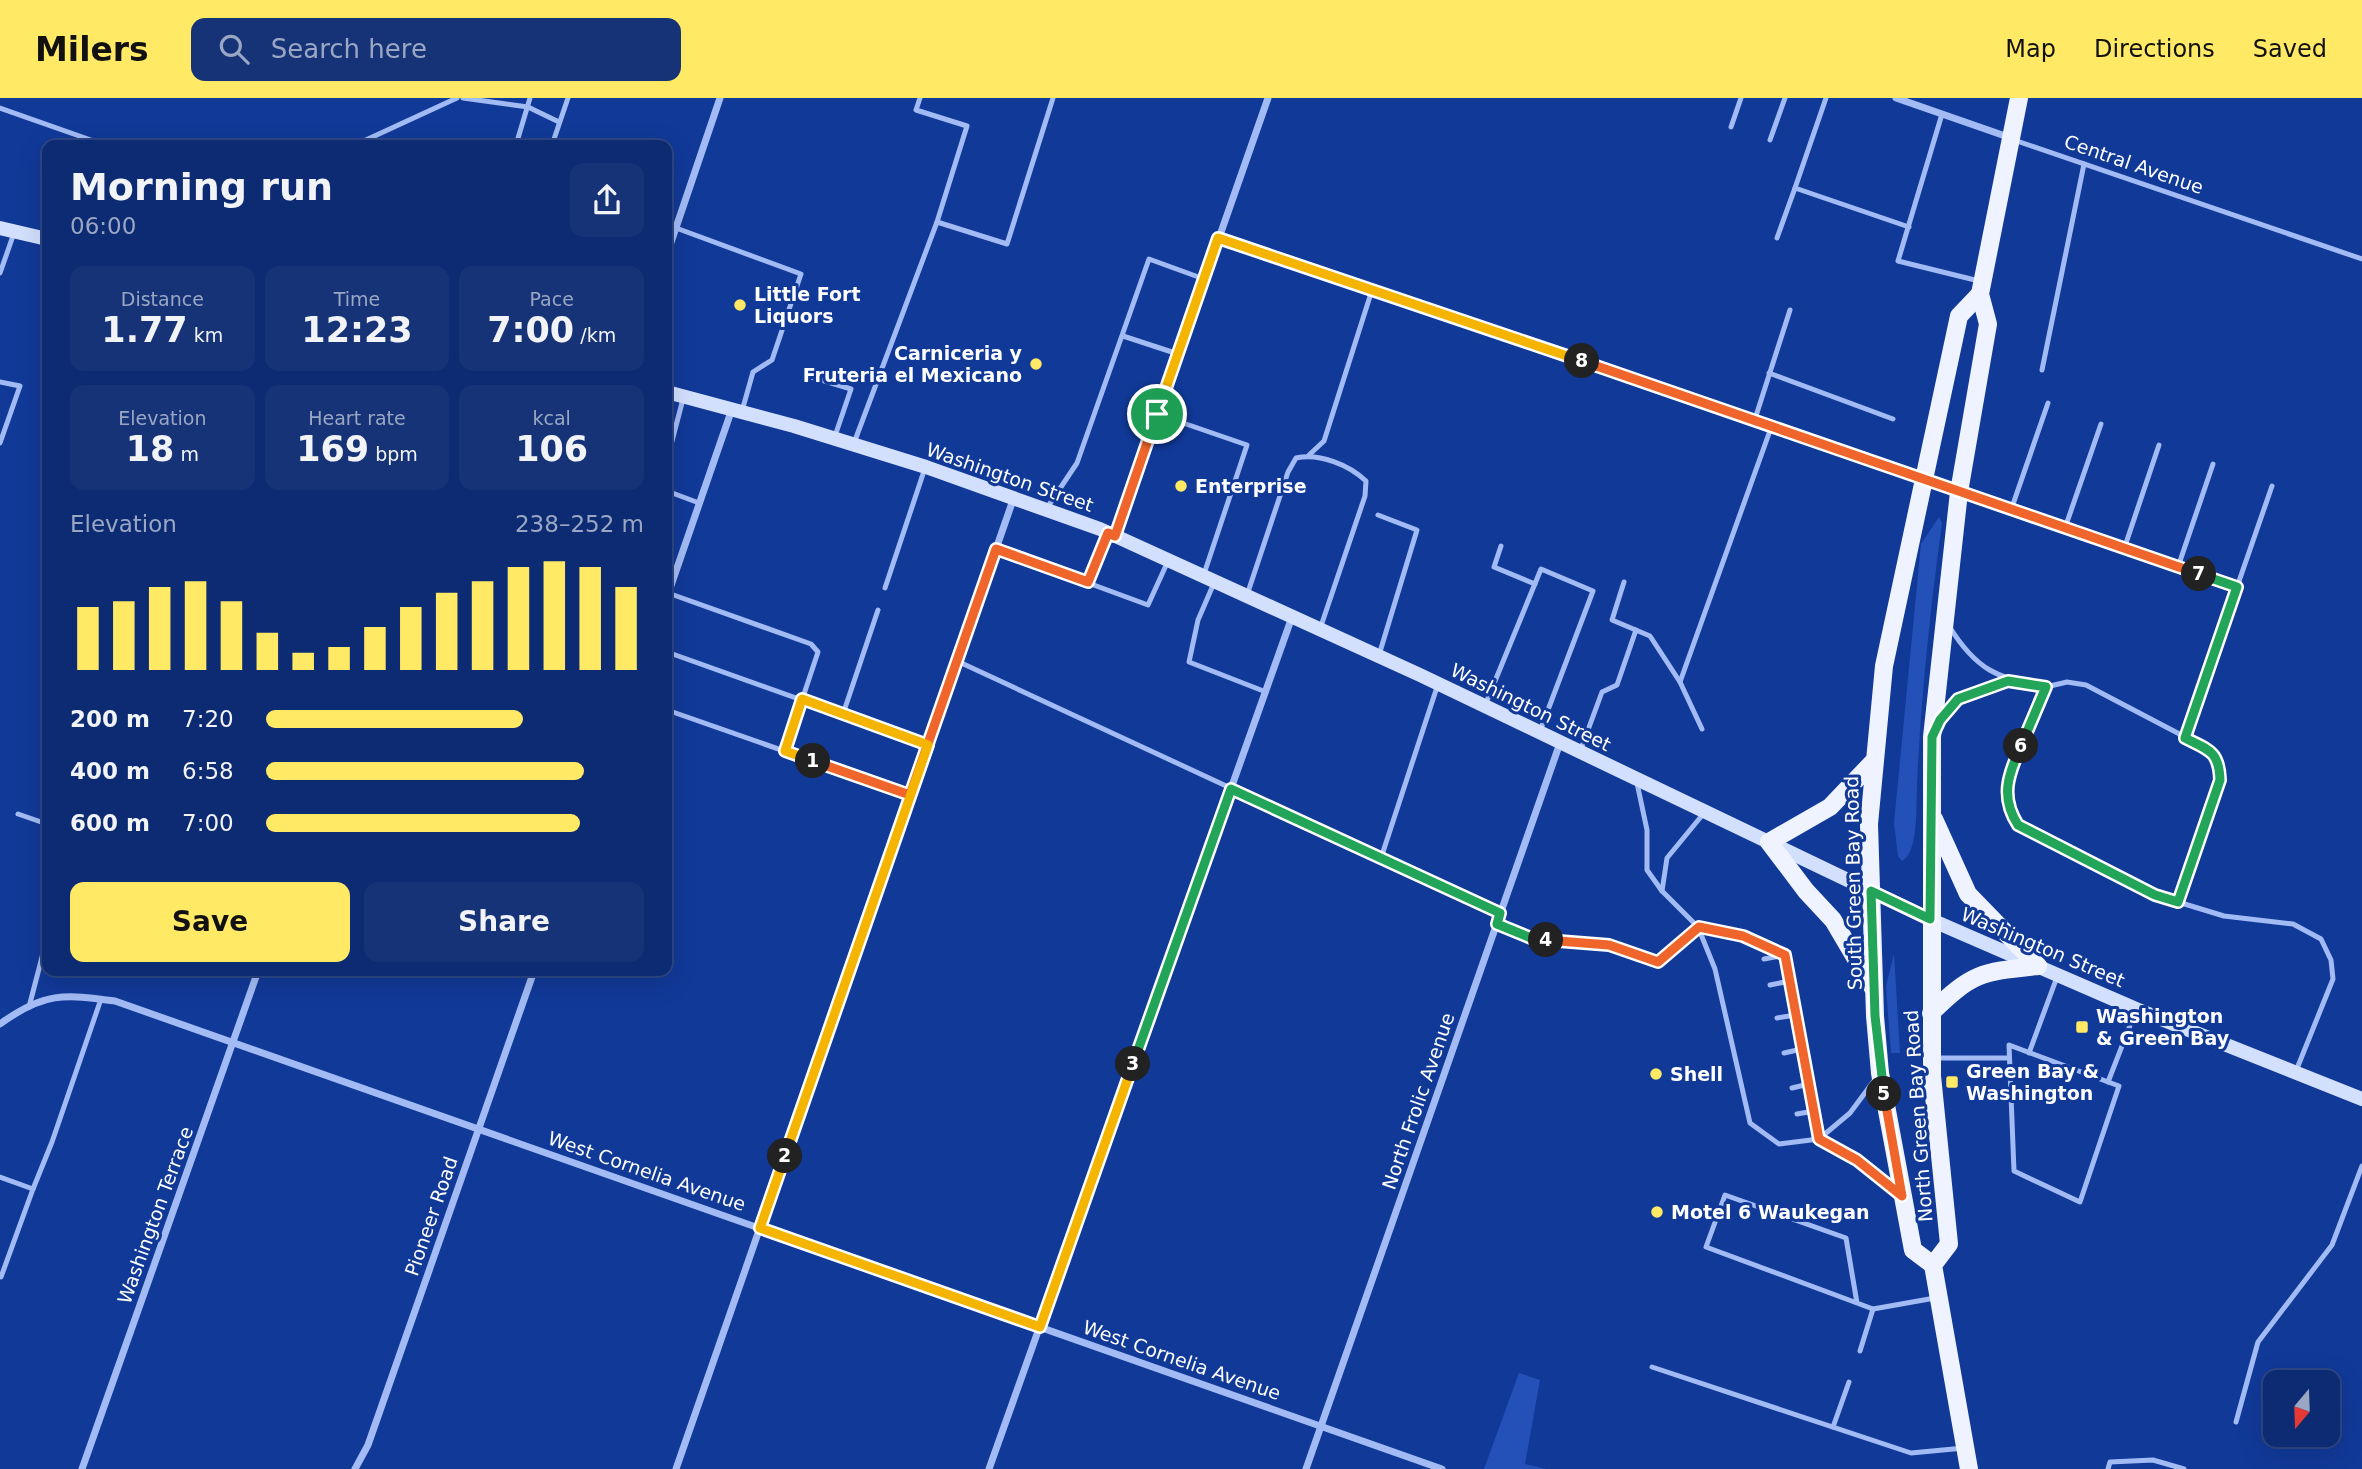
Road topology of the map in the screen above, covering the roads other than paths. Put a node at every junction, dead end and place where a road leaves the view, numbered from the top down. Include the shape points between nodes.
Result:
1 (457, 98) edge
2 (463, 98) edge
3 (530, 98) edge
4 (568, 98) edge
5 (720, 98) edge
6 (920, 98) edge
7 (1053, 98) edge
8 (1268, 98) edge
9 (1741, 98) edge
10 (1785, 98) edge
11 (1826, 98) edge
12 (1896, 98) edge
13 (2019, 98) edge
14 (528, 107) junction
15 (0, 108) edge
16 (1942, 114) junction
17 (559, 122) junction
18 (1731, 127) dead end
19 (2011, 139) junction
20 (91, 140) edge
21 (366, 140) edge
22 (518, 140) edge
23 (554, 140) edge
24 (1770, 140) dead end
25 (2084, 164) junction
26 (1795, 188) junction
27 (937, 222) junction
28 (1909, 227) junction
29 (0, 228) edge
30 (676, 229) junction
31 (15, 231) junction
32 (1777, 237) dead end
33 (42, 238) edge
34 (1218, 238) junction
35 (672, 240) edge
36 (2362, 260) edge
37 (0, 273) edge
38 (1204, 279) junction
39 (1981, 288) junction
40 (1372, 290) junction
41 (1790, 310) dead end
42 (1123, 336) junction
43 (1178, 354) junction
44 (2042, 370) dead end
45 (1769, 373) junction
46 (808, 376) dead end
47 (0, 382) edge
48 (672, 393) edge
49 (684, 396) junction
50 (2048, 403) dead end
51 (737, 410) junction
52 (1157, 414) junction
53 (1755, 419) junction
54 (1893, 419) dead end
55 (2101, 424) dead end
56 (1772, 425) junction
57 (834, 439) junction
58 (672, 441) edge
59 (0, 443) edge
60 (2160, 445) dead end
61 (853, 446) junction
62 (1309, 456) junction
63 (2213, 464) dead end
64 (926, 467) junction
65 (1923, 479) junction
66 (2272, 486) dead end
67 (1959, 492) junction
68 (672, 493) edge
69 (1013, 500) junction
70 (699, 503) junction
71 (1045, 510) junction
72 (2011, 510) junction
73 (1378, 515) dead end
74 (2065, 528) junction
75 (1112, 535) junction
76 (1501, 546) dead end
77 (2124, 548) junction
78 (996, 549) junction
79 (1168, 561) junction
80 (2178, 567) junction
81 (672, 570) edge
82 (1209, 579) junction
83 (1088, 582) junction
84 (1624, 582) dead end
85 (1535, 584) junction
86 (2237, 587) junction
87 (886, 588) dead end
88 (1247, 596) junction
89 (672, 597) edge
90 (878, 610) dead end
91 (1943, 616) junction
92 (1292, 617) junction
93 (1320, 629) junction
94 (1636, 630) junction
95 (672, 654) edge
96 (1379, 656) junction
97 (957, 661) junction
98 (2008, 681) junction
99 (1680, 682) junction
100 (1438, 684) junction
101 (2046, 687) junction
102 (1266, 692) junction
103 (802, 699) junction
104 (1485, 706) junction
105 (672, 712) edge
106 (843, 713) junction
107 (1702, 729) dead end
108 (1540, 733) junction
109 (1932, 737) junction
110 (2185, 738) junction
111 (1560, 743) junction
112 (928, 745) junction
113 (785, 751) junction
114 (1580, 752) junction
115 (1872, 763) junction
116 (1636, 779) junction
117 (1231, 789) junction
118 (910, 795) junction
119 (1931, 809) junction
120 (1705, 811) junction
121 (18, 814) dead end
122 (42, 822) edge
123 (1769, 842) junction
124 (1381, 858) junction
125 (1662, 891) junction
126 (1871, 891) junction
127 (2178, 902) junction
128 (1500, 913) junction
129 (1930, 919) junction
130 (1497, 924) junction
131 (1699, 927) junction
132 (1785, 955) junction
133 (42, 956) edge
134 (1764, 959) dead end
135 (2038, 966) junction
136 (1725, 967) dead end
137 (1715, 969) junction
138 (2058, 974) junction
139 (256, 976) edge
140 (532, 976) edge
141 (1790, 981) junction
142 (1770, 985) dead end
143 (1875, 990) junction
144 (1730, 993) dead end
145 (1721, 995) junction
146 (101, 999) junction
147 (29, 1007) junction
148 (2136, 1009) junction
149 (1931, 1013) junction
150 (1796, 1015) junction
151 (1777, 1018) dead end
152 (0, 1024) edge
153 (1737, 1025) dead end
154 (1728, 1027) junction
155 (233, 1042) junction
156 (1802, 1049) junction
157 (1784, 1052) dead end
158 (2029, 1053) junction
159 (1932, 1058) junction
160 (2009, 1058) junction
161 (1745, 1060) dead end
162 (1736, 1062) junction
163 (1880, 1073) junction
164 (2295, 1074) junction
165 (2108, 1082) junction
166 (1809, 1084) junction
167 (1792, 1088) dead end
168 (1752, 1096) dead end
169 (1744, 1097) junction
170 (2362, 1100) edge
171 (1814, 1111) junction
172 (1797, 1114) dead end
173 (1758, 1121) dead end
174 (1750, 1123) junction
175 (478, 1129) junction
176 (1819, 1139) junction
177 (2362, 1166) edge
178 (0, 1177) edge
179 (33, 1189) junction
180 (1902, 1196) junction
181 (760, 1228) junction
182 (1933, 1265) junction
183 (1, 1277) edge
184 (1940, 1297) junction
185 (1857, 1303) junction
186 (1873, 1309) junction
187 (1040, 1327) junction
188 (1860, 1351) dead end
189 (1652, 1367) dead end
190 (1849, 1382) dead end
191 (2236, 1422) dead end
192 (1321, 1426) junction
193 (1833, 1427) junction
194 (1966, 1447) junction
195 (82, 1469) edge
196 (355, 1469) edge
197 (676, 1469) edge
198 (989, 1469) edge
199 (1306, 1469) edge
200 (1442, 1469) edge
201 (1969, 1469) edge
202 (2108, 1469) edge
203 (2184, 1469) edge

1 - 21 lane
2 - 14 lane
3 - 14 lane
4 - 17 lane
5 - 30 street
6 - 27 lane via 916,110 967,126
7 - 27 lane via 1007,244
8 - 34 street
9 - 18 lane
10 - 24 lane
11 - 26 lane
12 - 16 street, Central Avenue
13 - 19 main road, South Green Bay Road
14 - 17 lane
14 - 22 lane
15 - 20 lane
16 - 19 street, Central Avenue
16 - 28 lane
17 - 23 lane
19 - 25 lane, Central Avenue
19 - 39 main road, South Green Bay Road
25 - 36 lane, Central Avenue
25 - 44 lane
26 - 28 lane
26 - 32 lane
27 - 61 lane
28 - 39 lane via 1898,261
29 - 31 main road
30 - 35 street
30 - 51 lane via 801,274 772,360 753,372
31 - 33 main road
31 - 37 lane
34 - 38 street
34 - 40 street
38 - 42 lane via 1149,259
38 - 43 street
39 - 65 main road, South Green Bay Road via 1959,316
39 - 67 main road, South Green Bay Road via 1988,324
40 - 53 street
40 - 62 lane via 1324,441
41 - 45 lane
42 - 43 lane
42 - 71 lane via 1077,463
43 - 52 street
45 - 53 lane
45 - 54 lane
46 - 57 lane via 851,389
47 - 59 lane via 20,387
48 - 49 main road, Washington Street
49 - 51 main road, Washington Street
49 - 58 lane
50 - 72 lane
51 - 57 main road, Washington Street
51 - 70 street
52 - 75 street
52 - 82 lane via 1247,445
53 - 56 street
55 - 74 lane
56 - 65 street
56 - 99 lane
57 - 61 main road, Washington Street
60 - 77 lane
61 - 64 main road, Washington Street
62 - 88 lane via 1296,458 1288,472
62 - 93 lane via 1353,469 1366,481
63 - 80 lane
64 - 69 main road, Washington Street
64 - 87 lane
65 - 67 street
65 - 115 main road, South Green Bay Road via 1884,666
66 - 86 lane
67 - 72 lane
67 - 91 main road, South Green Bay Road
68 - 70 lane
69 - 71 main road, Washington Street
69 - 78 street
70 - 81 street
71 - 75 main road, Washington Street
72 - 74 lane
73 - 96 lane via 1416,530
74 - 77 lane
75 - 79 main road, Washington Street
75 - 83 lane
76 - 85 lane via 1494,567
77 - 80 lane
78 - 83 lane
78 - 97 street
79 - 82 main road, Washington Street
79 - 83 lane via 1148,605
80 - 86 lane
82 - 88 main road, Washington Street
82 - 102 lane via 1189,662
84 - 94 lane via 1612,621
85 - 104 lane
85 - 108 lane via 1541,569 1593,591
86 - 110 lane
88 - 92 main road, Washington Street
89 - 103 lane via 811,643 818,652
90 - 106 lane
91 - 98 lane via 1963,648
91 - 109 main road, South Green Bay Road
92 - 93 main road, Washington Street
92 - 102 street
93 - 96 main road, Washington Street
94 - 99 lane via 1650,636
94 - 114 lane via 1617,685 1602,692
95 - 103 lane
96 - 100 main road, Washington Street
97 - 112 street
97 - 117 lane
98 - 101 lane
98 - 109 lane via 1958,699
99 - 107 lane
100 - 104 main road, Washington Street
100 - 124 lane
101 - 110 lane via 2067,682 2086,685
101 - 127 lane via 2008,775 2010,812 2018,825 2155,895
102 - 117 street
103 - 106 lane
103 - 113 lane
104 - 108 main road, Washington Street
105 - 113 lane
106 - 112 lane
108 - 111 main road, Washington Street
109 - 119 main road, South Green Bay Road
110 - 127 lane via 2210,750 2220,762 2220,780
111 - 114 main road, Washington Street
111 - 128 street, North Frolic Avenue
112 - 118 street
113 - 118 lane
114 - 116 main road, Washington Street
115 - 123 main road via 1830,807
115 - 126 main road, South Green Bay Road
116 - 120 main road, Washington Street
116 - 125 lane via 1647,830 1647,870
117 - 124 lane
117 - 187 street
118 - 181 street
119 - 129 main road, South Green Bay Road
119 - 135 main road via 1968,894
120 - 123 main road, Washington Street
120 - 125 lane via 1667,858
121 - 122 lane
123 - 126 main road, Washington Street
123 - 143 main road via 1833,920
124 - 128 lane
125 - 131 lane
126 - 129 main road, Washington Street
126 - 143 main road, South Green Bay Road
127 - 164 lane via 2224,916 2293,924 2321,939 2331,960 2333,979
128 - 130 street, North Frolic Avenue
129 - 135 main road, Washington Street
129 - 149 main road, North Green Bay Road
130 - 131 lane via 1531,938 1609,945 1658,962
130 - 192 street, North Frolic Avenue
131 - 132 lane via 1743,936
131 - 137 lane
132 - 134 lane
132 - 141 lane
133 - 147 lane
135 - 138 main road, Washington Street
135 - 149 main road via 1983,972 1955,989
136 - 137 lane
137 - 145 lane
138 - 148 main road, Washington Street
138 - 158 lane
139 - 155 street, Washington Terrace
140 - 175 street, Pioneer Road
141 - 142 lane
141 - 150 lane
143 - 163 main road, South Green Bay Road
144 - 145 lane
145 - 154 lane
146 - 147 street, West Cornelia Avenue via 71,995 43,999
146 - 155 street, West Cornelia Avenue
146 - 179 lane
147 - 152 street, West Cornelia Avenue
148 - 164 main road, Washington Street
148 - 165 lane
149 - 159 main road, North Green Bay Road
150 - 151 lane
150 - 156 lane
153 - 154 lane
154 - 162 lane
155 - 175 street, West Cornelia Avenue
155 - 195 street, Washington Terrace
156 - 157 lane
156 - 166 lane
158 - 160 lane via 2009,1045
158 - 165 lane
159 - 160 lane
159 - 182 main road, North Green Bay Road via 1949,1244
160 - 165 lane via 2014,1171 2080,1202 2119,1086
161 - 162 lane
162 - 169 lane
163 - 176 lane via 1850,1113
163 - 180 main road, South Green Bay Road
164 - 170 main road, Washington Street
166 - 167 lane
166 - 171 lane
168 - 169 lane
169 - 174 lane
171 - 172 lane
171 - 176 lane
173 - 174 lane
174 - 176 lane via 1779,1144
175 - 181 street, West Cornelia Avenue
175 - 196 street, Pioneer Road via 368,1445
176 - 180 lane via 1857,1160
177 - 191 lane via 2332,1245 2258,1342
178 - 179 lane
179 - 183 lane
180 - 182 main road, South Green Bay Road via 1913,1250
181 - 187 street, West Cornelia Avenue
181 - 197 street
182 - 184 main road
184 - 186 lane
184 - 194 main road
185 - 185 lane via 1706,1247 1725,1195 1846,1238
185 - 186 lane
186 - 188 lane
187 - 192 street, West Cornelia Avenue
187 - 198 street
189 - 193 lane
190 - 193 lane
192 - 199 street, North Frolic Avenue
192 - 200 street, West Cornelia Avenue
193 - 194 lane via 1911,1453
194 - 201 main road
202 - 203 lane via 2110,1462 2153,1460

